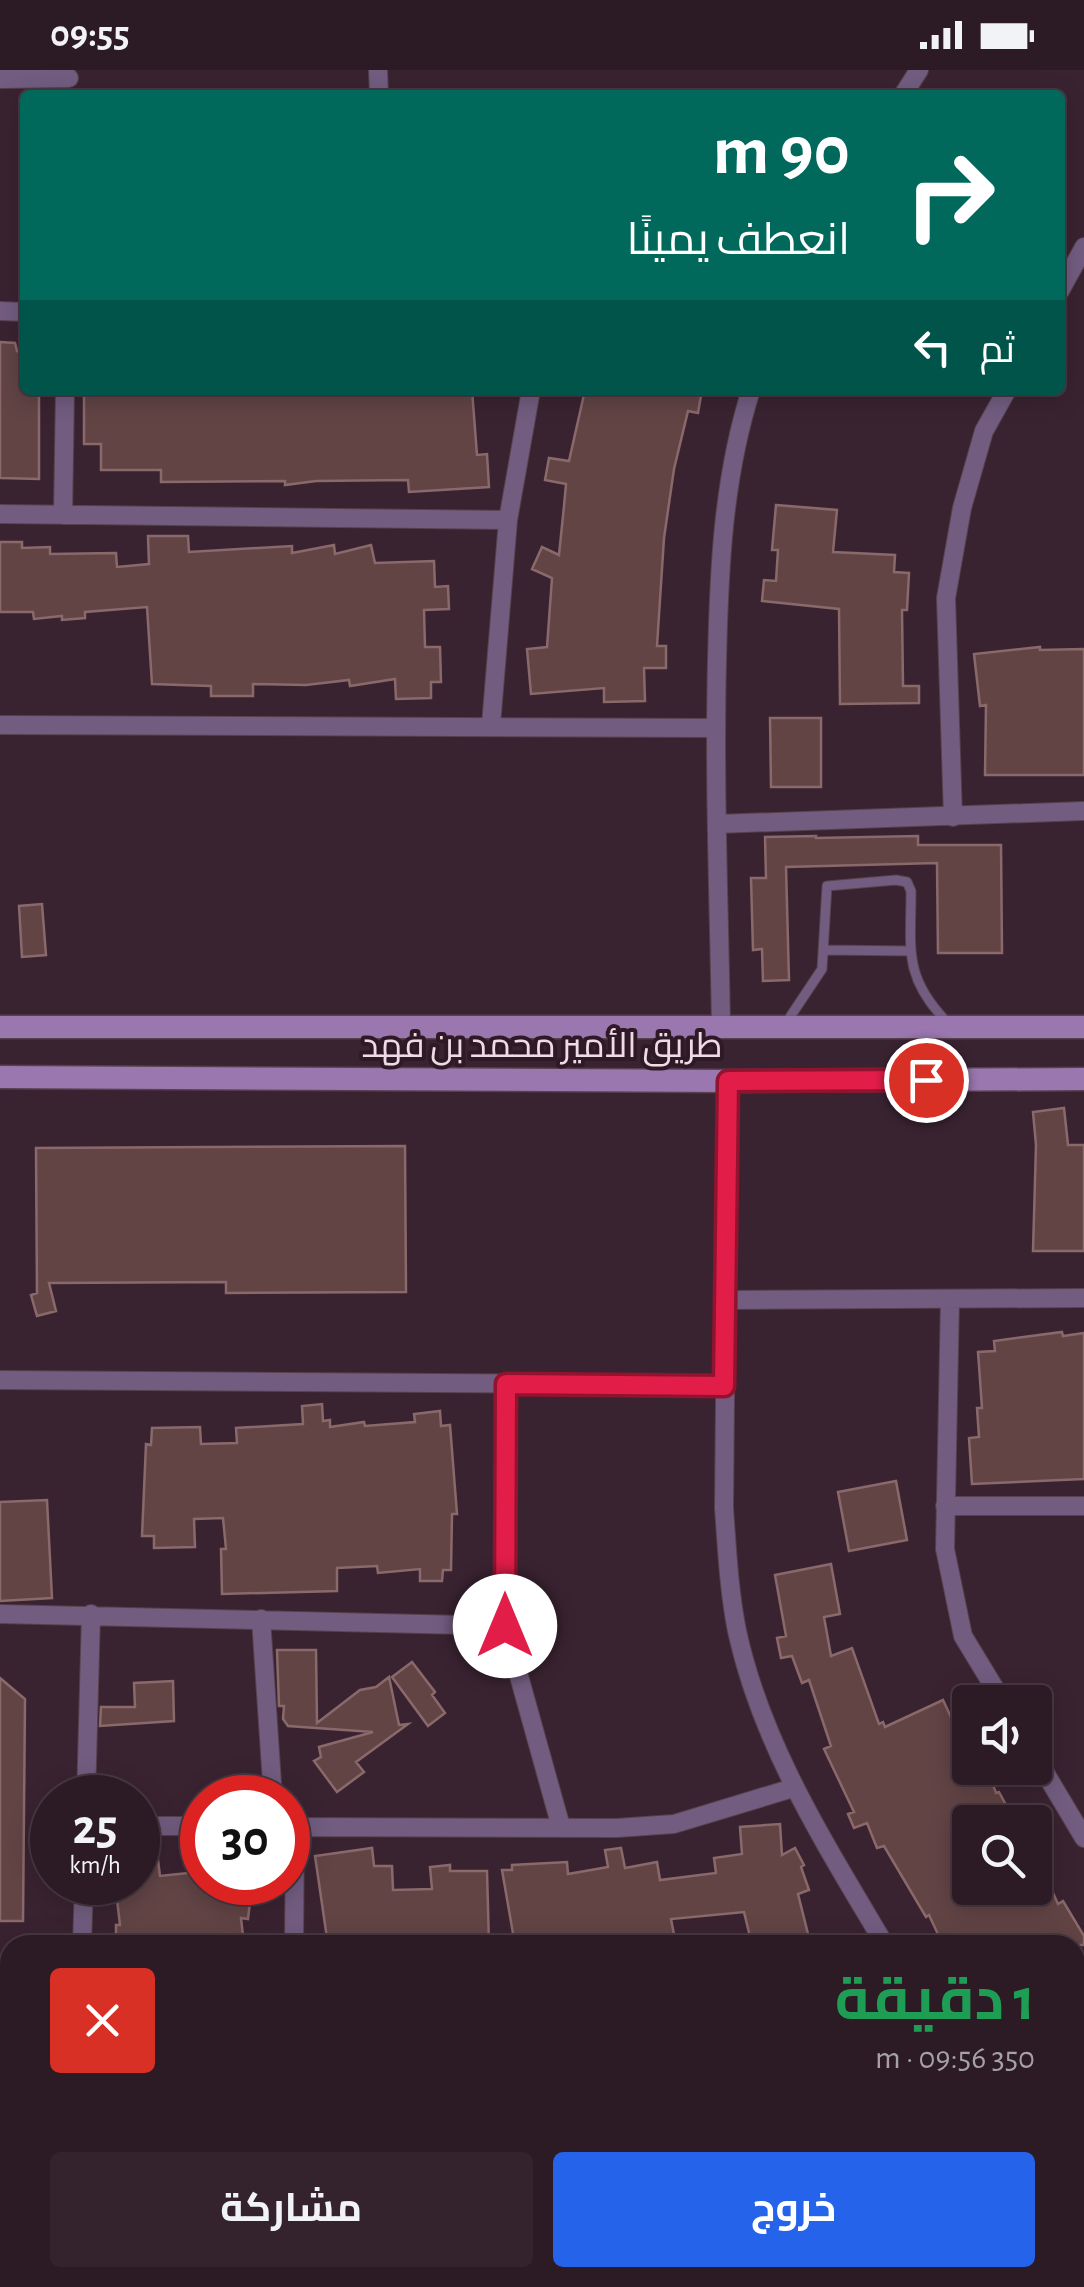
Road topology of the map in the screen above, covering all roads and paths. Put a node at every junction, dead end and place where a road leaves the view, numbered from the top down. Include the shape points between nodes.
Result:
1 (0, 79) edge
2 (69, 81) edge
3 (1084, 248) edge
4 (1078, 274) edge
5 (65, 395) edge
6 (530, 395) edge
7 (749, 395) edge
8 (1003, 395) edge
9 (0, 514) edge
10 (64, 515) junction
11 (508, 520) junction
12 (0, 725) edge
13 (491, 725) junction
14 (716, 728) junction
15 (1084, 812) edge
16 (952, 817) junction
17 (717, 824) junction
18 (824, 950) junction
19 (911, 951) junction
20 (0, 1026) edge
21 (722, 1026) junction
22 (784, 1026) junction
23 (951, 1026) junction
24 (1084, 1027) edge
25 (0, 1076) edge
26 (1084, 1079) edge
27 (728, 1081) junction
28 (1084, 1298) edge
29 (950, 1299) junction
30 (727, 1300) junction
31 (0, 1380) edge
32 (506, 1384) junction
33 (724, 1386) junction
34 (946, 1506) junction
35 (1084, 1506) edge
36 (0, 1614) edge
37 (91, 1614) junction
38 (261, 1619) junction
39 (505, 1626) junction
40 (993, 1685) edge
41 (87, 1775) edge
42 (271, 1775) edge
43 (1052, 1784) edge
44 (793, 1788) junction
45 (310, 1827) edge
46 (561, 1827) junction
47 (1084, 1838) edge
48 (83, 1905) edge
49 (293, 1905) edge
50 (82, 1935) edge
51 (294, 1935) edge
52 (879, 1935) edge

1 - 2 street
3 - 4 street
5 - 10 street
6 - 11 street
7 - 14 street via 726,500
8 - 16 street via 984,431 967,489 946,598
9 - 10 street
10 - 11 street
11 - 13 street
12 - 13 street
13 - 14 street
14 - 17 street
15 - 16 street
16 - 17 street
17 - 21 street
18 - 19 lane
18 - 19 lane via 827,886 896,880 911,891
18 - 22 lane via 815,985
19 - 23 lane via 917,985
20 - 21 street, طريق الأمير محمد بن فهد
21 - 22 street, طريق الأمير محمد بن فهد
22 - 23 street, طريق الأمير محمد بن فهد
23 - 24 street, طريق الأمير محمد بن فهد
25 - 27 street, طريق الأمير محمد بن فهد
26 - 27 street, طريق الأمير محمد بن فهد
27 - 30 street
28 - 29 street
29 - 30 street
29 - 34 street
30 - 33 street
31 - 32 street
32 - 33 street
32 - 39 street
33 - 44 street via 724,1508 738,1632
34 - 35 street
34 - 40 street via 945,1550 963,1636
36 - 37 street
37 - 38 street
37 - 41 street
38 - 39 street
38 - 42 street
39 - 46 street
43 - 47 street
44 - 46 street via 674,1824
44 - 52 street
45 - 46 street
48 - 50 street
49 - 51 street

